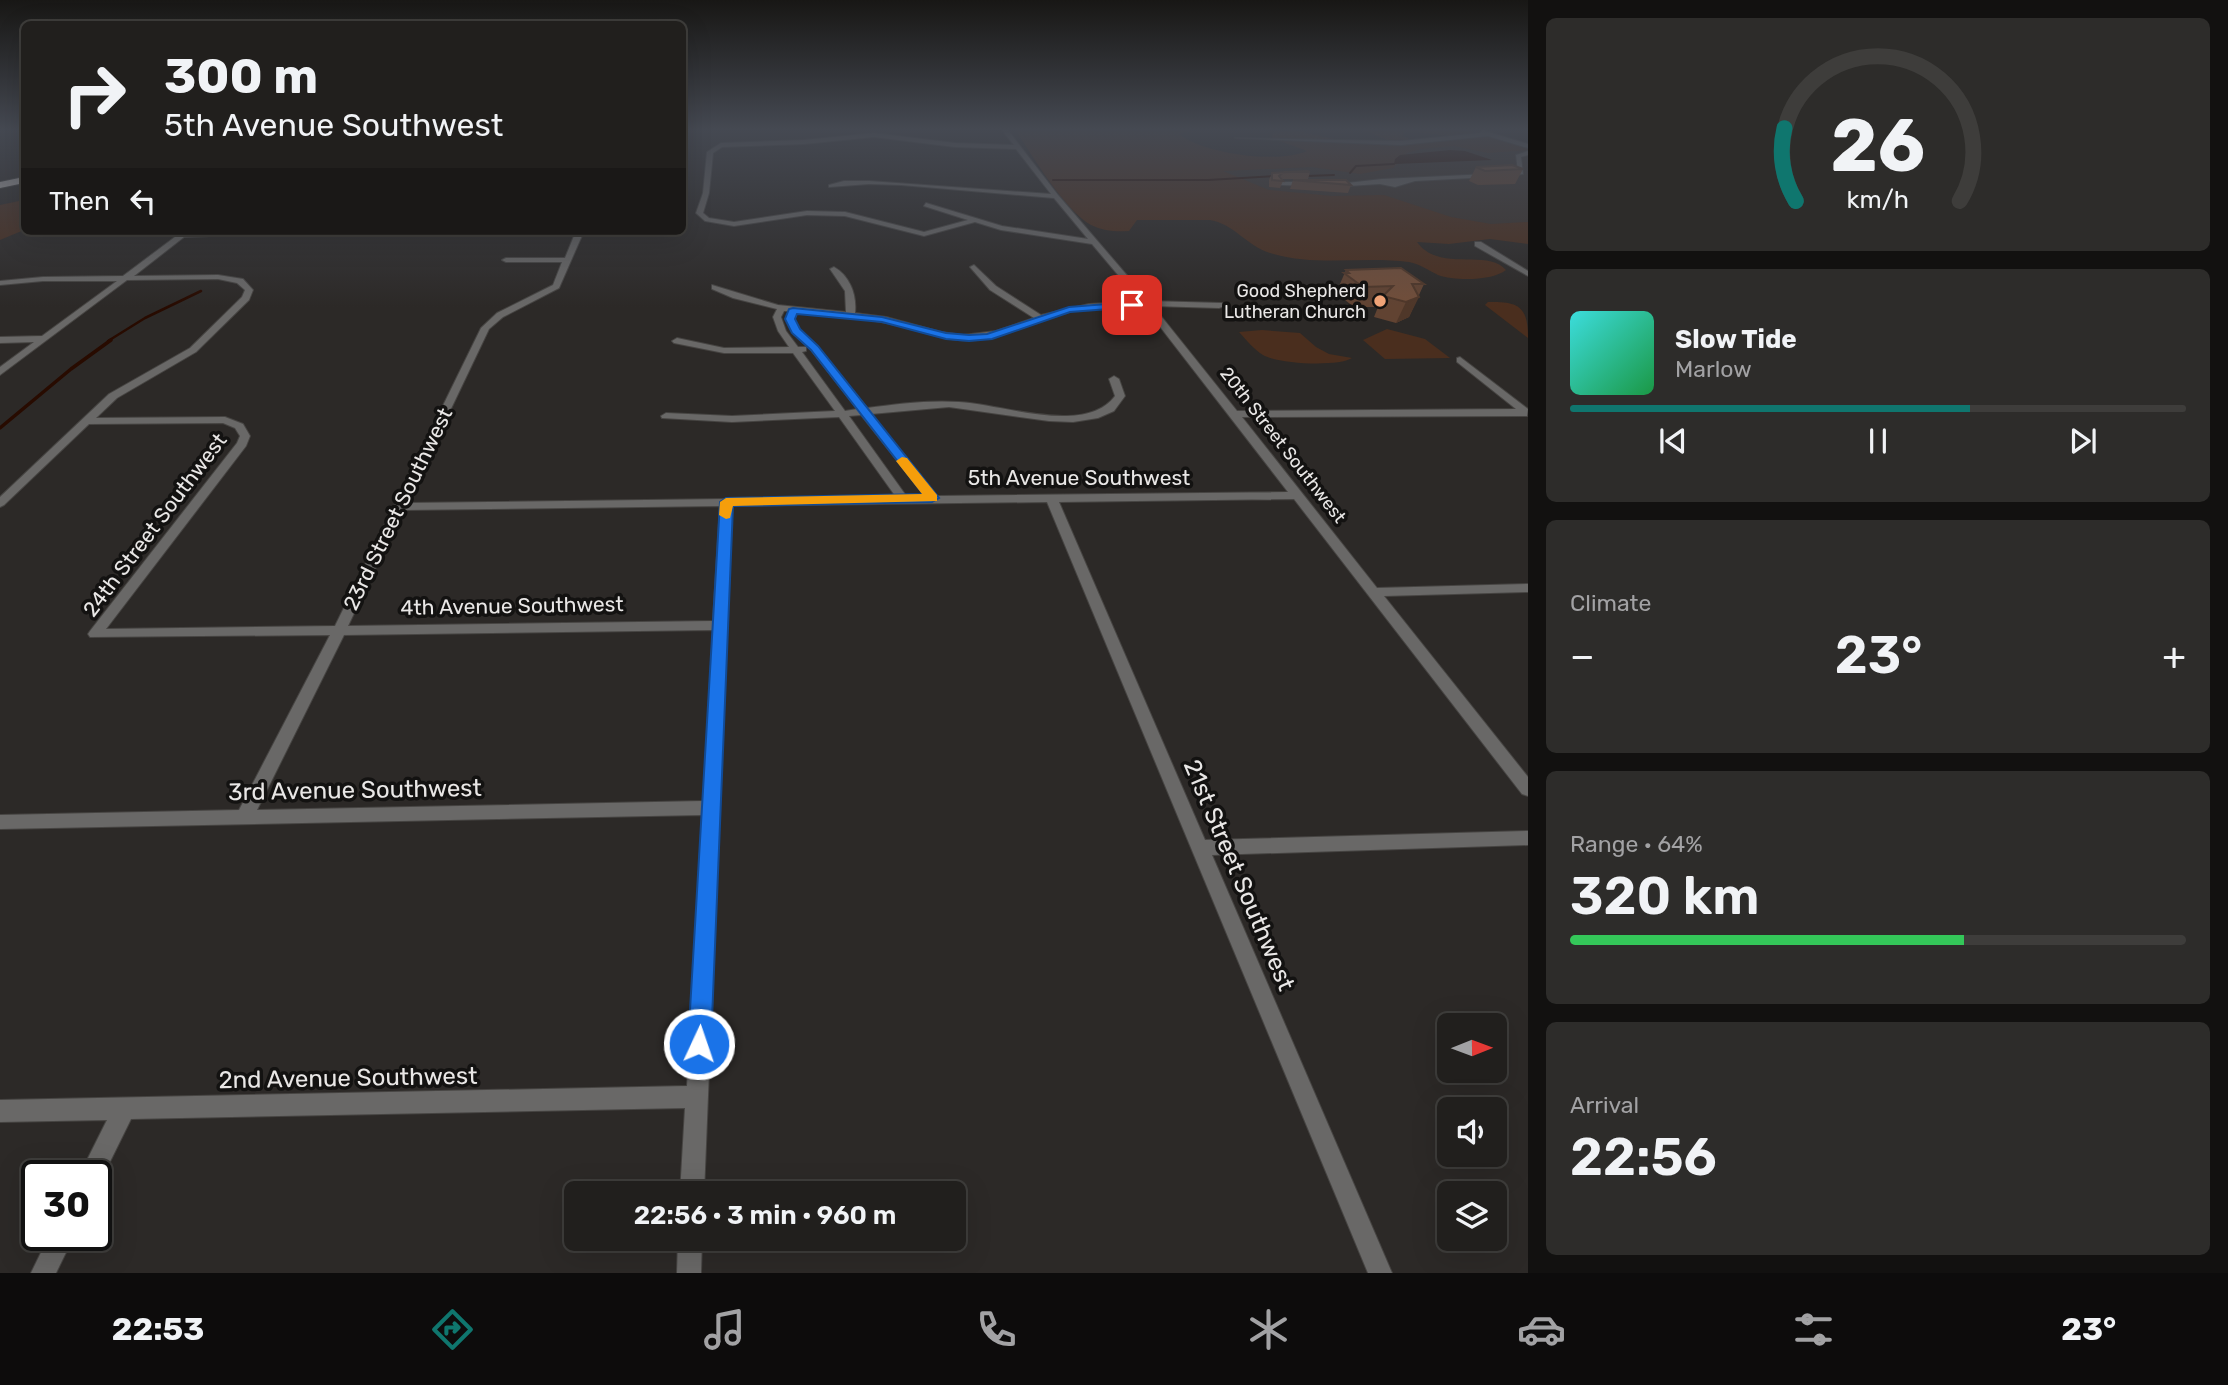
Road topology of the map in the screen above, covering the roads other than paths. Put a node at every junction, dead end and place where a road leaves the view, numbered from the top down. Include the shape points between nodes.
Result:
1 (706, 188) edge
2 (954, 188) edge
3 (1050, 188) edge
4 (1056, 196) junction
5 (926, 205) dead end
6 (972, 221) junction
7 (182, 235) edge
8 (578, 235) edge
9 (1095, 242) junction
10 (1478, 244) dead end
11 (506, 260) dead end
12 (568, 260) junction
13 (974, 267) dead end
14 (834, 269) dead end
15 (1528, 274) edge
16 (126, 278) junction
17 (0, 283) edge
18 (715, 287) dead end
19 (1149, 305) junction
20 (1219, 305) dead end
21 (781, 309) junction
22 (793, 311) junction
23 (850, 316) junction
24 (1040, 318) junction
25 (44, 339) junction
26 (0, 340) edge
27 (677, 341) dead end
28 (814, 348) junction
29 (797, 350) junction
30 (1460, 360) dead end
31 (0, 372) edge
32 (1114, 379) dead end
33 (862, 411) junction
34 (1527, 412) edge
35 (842, 414) junction
36 (1233, 414) junction
37 (666, 416) dead end
38 (88, 421) junction
39 (1297, 495) junction
40 (1051, 497) junction
41 (932, 498) junction
42 (903, 499) junction
43 (726, 502) junction
44 (0, 503) edge
45 (399, 507) junction
46 (1528, 589) edge
47 (1374, 592) junction
48 (720, 625) junction
49 (340, 629) junction
50 (95, 634) joint
51 (1528, 789) edge
52 (711, 807) junction
53 (245, 816) junction
54 (0, 822) edge
55 (1528, 838) edge
56 (1201, 848) junction
57 (697, 1097) junction
58 (124, 1109) junction
59 (0, 1111) edge
60 (99, 1160) edge
61 (693, 1181) edge
62 (54, 1251) edge
63 (689, 1251) edge
64 (43, 1273) edge
65 (688, 1273) edge
66 (1380, 1273) edge

1 - 6 street via 699,215 734,224 807,213 838,214 924,234
2 - 4 street
3 - 4 street, 20th Street Southwest
4 - 9 street, 20th Street Southwest
5 - 6 street
6 - 9 street
7 - 16 street
8 - 12 street, 23rd Street Southwest
9 - 19 street, 20th Street Southwest
10 - 15 street
11 - 12 street
12 - 45 street, 23rd Street Southwest via 551,290 500,315 485,328
13 - 24 street via 993,288
14 - 23 street via 851,292
16 - 17 street
16 - 25 street
16 - 38 street via 224,278 244,283 249,290 197,346 122,389
18 - 21 street
19 - 20 street
19 - 24 street via 1094,306
19 - 36 street, 20th Street Southwest
21 - 22 street
21 - 29 street via 778,324
22 - 23 street
22 - 28 street via 792,324
23 - 24 street via 969,338 988,337
25 - 26 street
25 - 31 street
27 - 29 street via 736,353
28 - 29 street
28 - 33 street
29 - 35 street
30 - 34 street
32 - 33 street via 1120,396 1116,404 1080,418 960,405
33 - 35 street
33 - 41 street
34 - 36 street
35 - 37 street via 747,420
35 - 42 street
36 - 39 street, 20th Street Southwest
38 - 44 street
38 - 50 street, 24th Street Southwest via 225,420 239,426 245,436
39 - 40 street, 5th Avenue Southwest
39 - 47 street, 20th Street Southwest
40 - 41 street, 5th Avenue Southwest
40 - 56 street, 21st Street Southwest
41 - 42 street, 5th Avenue Southwest
42 - 43 street, 5th Avenue Southwest
43 - 45 street, 5th Avenue Southwest
43 - 48 street
45 - 49 street, 23rd Street Southwest
46 - 47 street
47 - 51 street, 20th Street Southwest
48 - 49 street, 4th Avenue Southwest
48 - 52 street
49 - 50 street, 4th Avenue Southwest
49 - 53 street, 23rd Street Southwest
52 - 53 street, 3rd Avenue Southwest
52 - 57 street
53 - 54 street, 3rd Avenue Southwest
55 - 56 street
56 - 66 street, 21st Street Southwest
57 - 58 street, 2nd Avenue Southwest
57 - 61 street
58 - 59 street, 2nd Avenue Southwest
58 - 60 street
62 - 64 street
63 - 65 street

